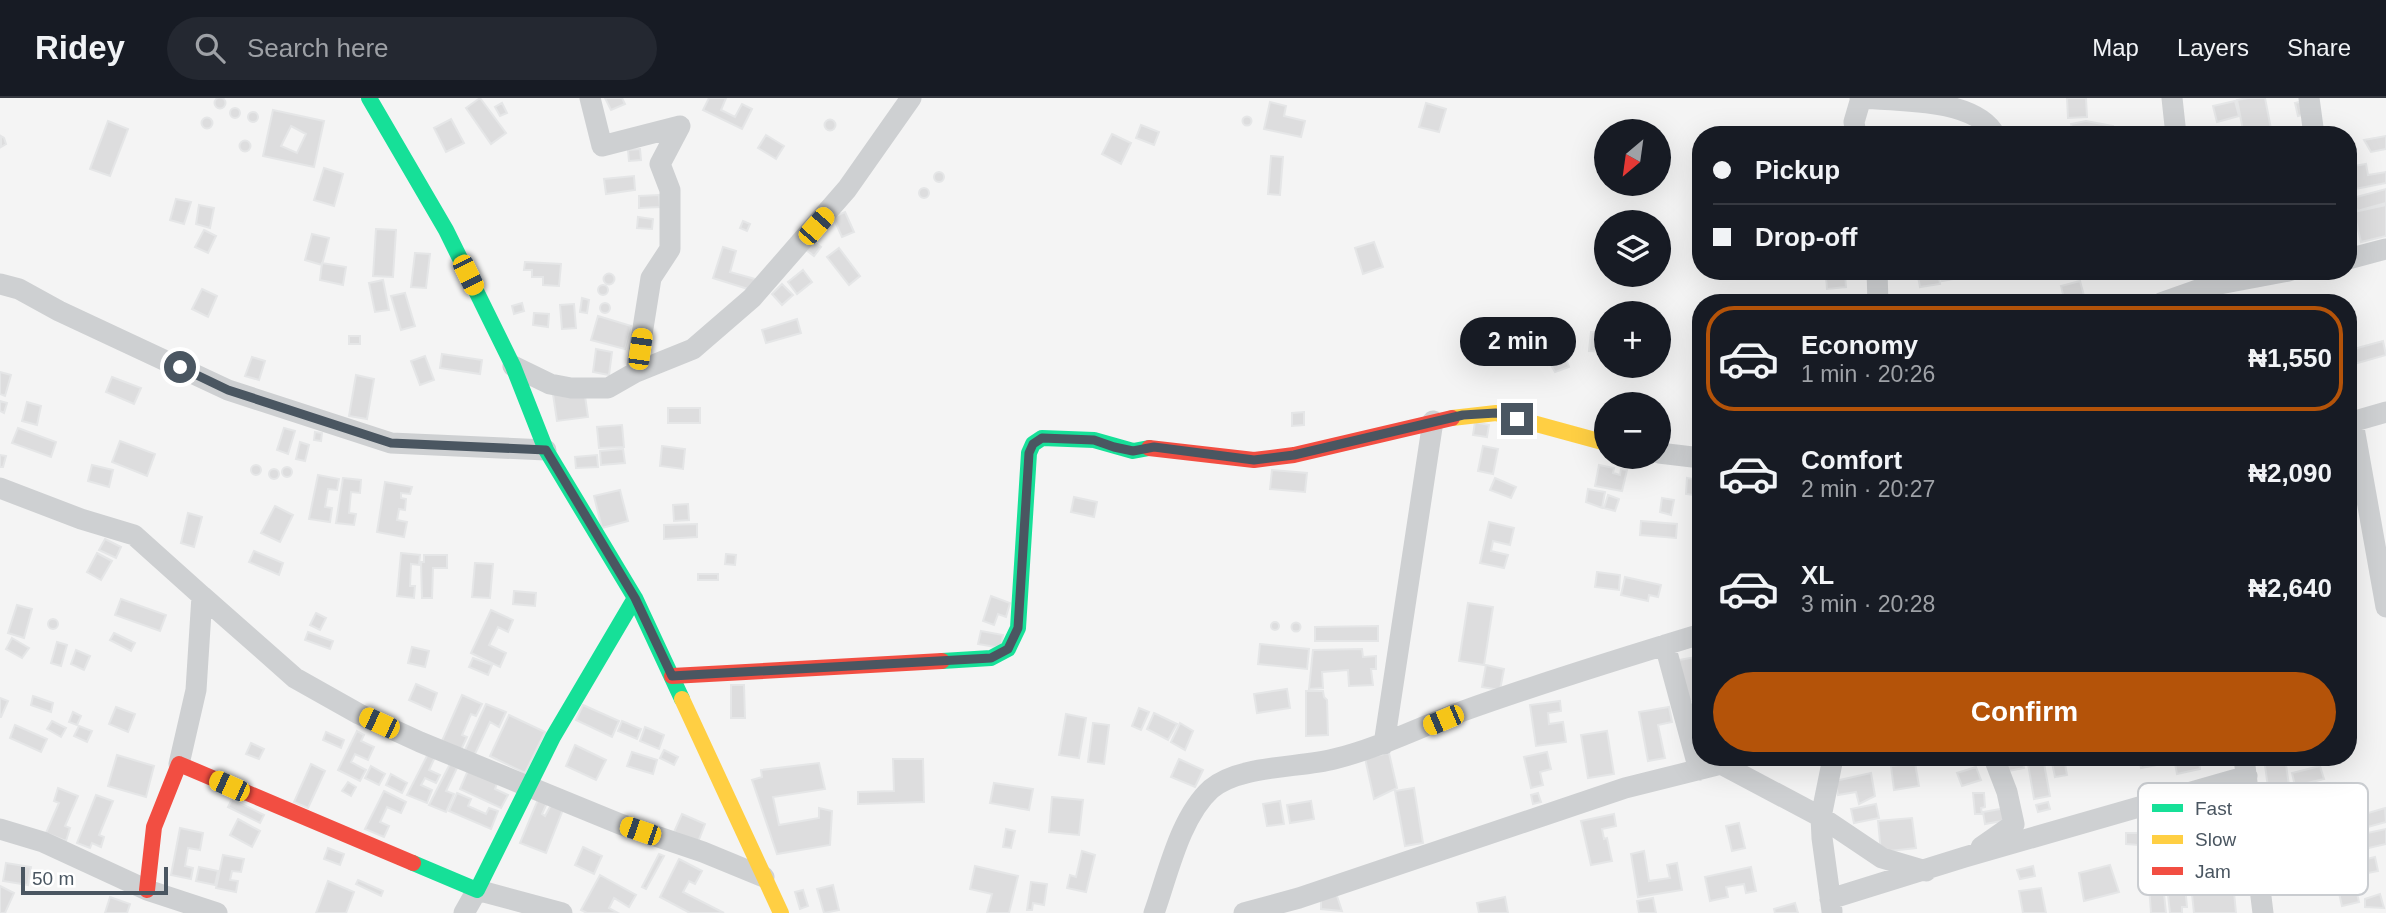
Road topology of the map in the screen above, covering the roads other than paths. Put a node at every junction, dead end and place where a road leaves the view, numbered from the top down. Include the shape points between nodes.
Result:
1 (369, 98) edge
2 (590, 98) edge
3 (911, 98) edge
4 (1860, 98) edge
5 (2172, 98) edge
6 (2309, 98) edge
7 (1855, 126) edge
8 (1988, 126) edge
9 (2175, 126) edge
10 (2313, 126) edge
11 (2386, 248) edge
12 (2357, 256) edge
13 (2203, 280) edge
14 (0, 285) edge
15 (2178, 294) edge
16 (513, 366) junction
17 (636, 372) junction
18 (2386, 412) edge
19 (2357, 420) edge
20 (1433, 421) junction
21 (1594, 440) edge
22 (546, 450) junction
23 (1671, 454) edge
24 (2357, 454) edge
25 (1692, 457) edge
26 (0, 488) edge
27 (202, 596) junction
28 (635, 598) junction
29 (2386, 607) edge
30 (1692, 637) edge
31 (1665, 645) junction
32 (672, 676) junction
33 (1692, 743) edge
34 (1384, 744) junction
35 (179, 764) junction
36 (1698, 766) edge
37 (1710, 766) edge
38 (1737, 766) edge
39 (1831, 766) edge
40 (1997, 766) edge
41 (2246, 767) edge
42 (1699, 769) junction
43 (2196, 783) edge
44 (529, 785) junction
45 (2138, 802) edge
46 (1821, 817) junction
47 (0, 829) edge
48 (1965, 857) junction
49 (1926, 871) junction
50 (764, 877) junction
51 (146, 890) junction
52 (477, 890) junction
53 (2261, 895) edge
54 (1831, 906) edge
55 (217, 913) edge
56 (464, 913) edge
57 (562, 913) edge
58 (781, 913) edge
59 (1154, 913) edge
60 (1244, 913) edge
61 (2263, 913) edge

1 - 16 street via 446,230
2 - 17 street via 602,146 680,126 660,164 670,190 670,249 650,278
3 - 17 street via 847,189 752,298 693,349
4 - 7 street
4 - 8 street via 1941,105
5 - 9 street
6 - 10 street
11 - 12 street
13 - 15 street
14 - 22 street via 19,289 228,390 391,443
16 - 17 street via 550,384 571,388 608,388
16 - 22 street
18 - 19 street
20 - 21 street via 1496,413
20 - 32 street via 1294,455 1254,460 1154,447 1133,451 1094,440 1042,438 1029,453 1018,628 1008,649 991,658
20 - 34 street
22 - 28 street
23 - 25 street
24 - 29 street
26 - 27 street via 134,535
27 - 35 street via 196,690
27 - 44 street via 295,678 420,742
28 - 32 street
28 - 44 street
30 - 31 street
31 - 33 street
31 - 34 street via 1462,711
32 - 50 street
34 - 59 street via 1333,760 1238,776 1214,786 1196,803
35 - 51 street via 154,827
35 - 52 street
36 - 42 street
37 - 42 street
38 - 46 street
39 - 46 street
40 - 48 street via 2014,824
41 - 43 street
42 - 60 street via 1625,788
44 - 50 street
44 - 52 street
45 - 48 street
46 - 49 street via 1882,858
46 - 54 street
47 - 51 street via 43,842
48 - 49 street
49 - 54 street
50 - 58 street
51 - 55 street
52 - 56 street
52 - 57 street
53 - 61 street

